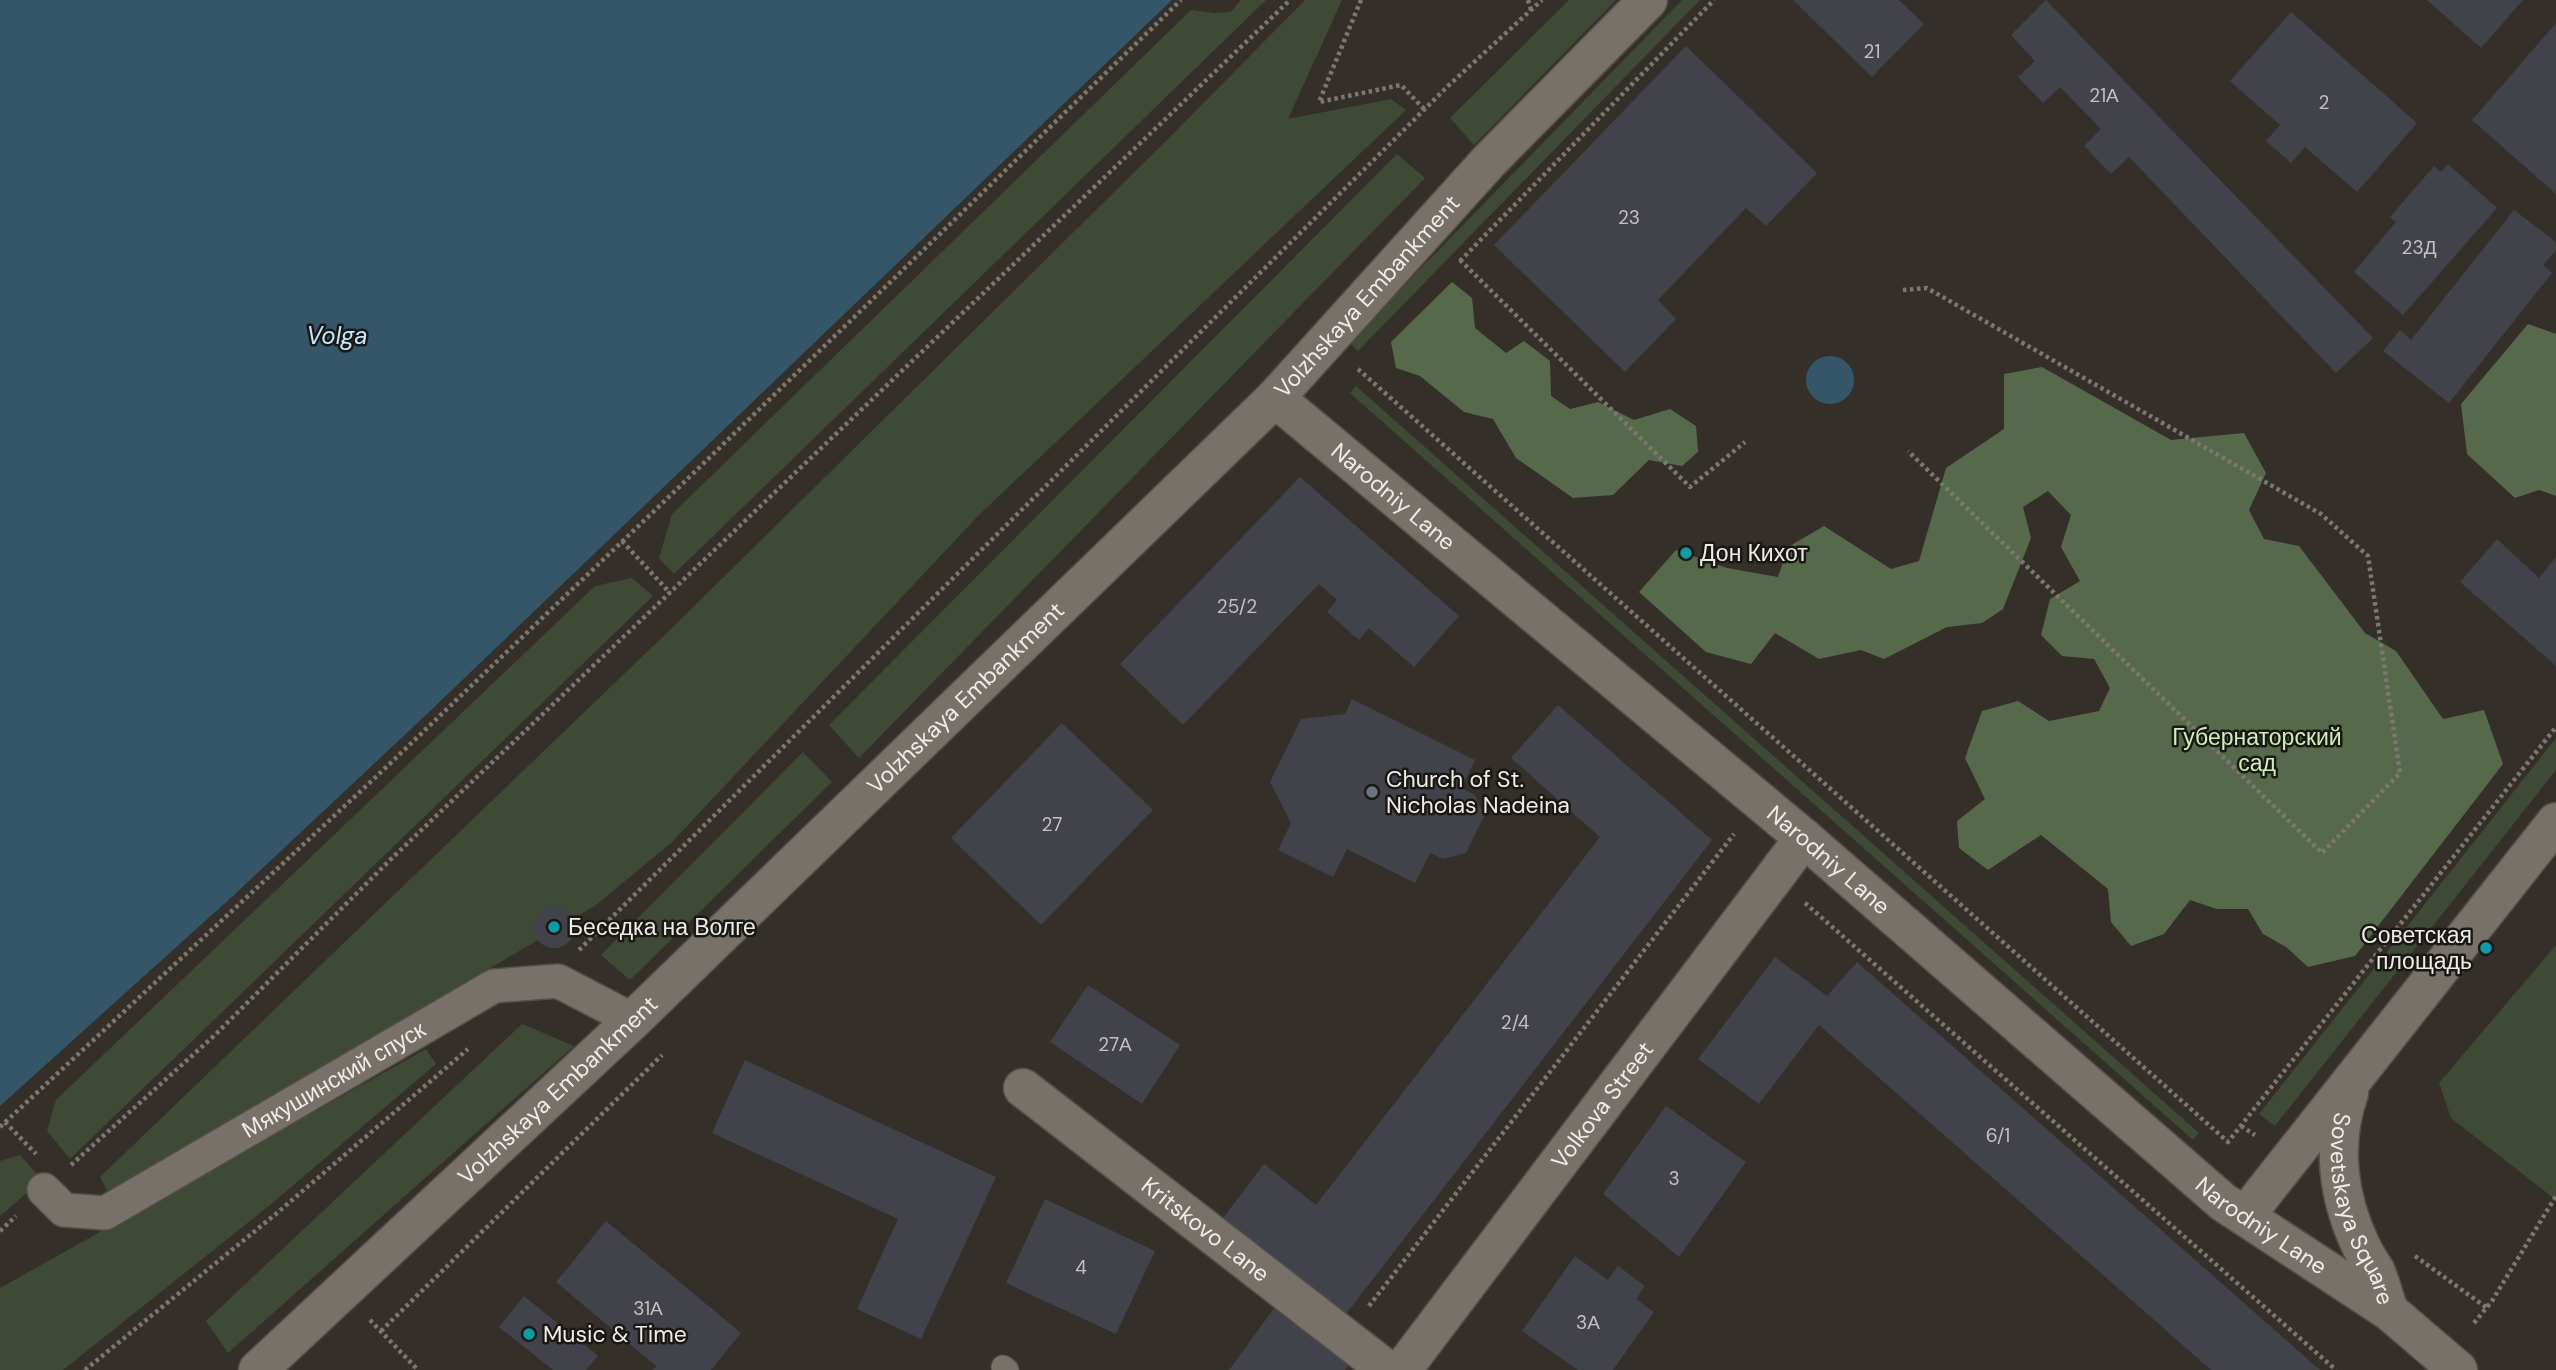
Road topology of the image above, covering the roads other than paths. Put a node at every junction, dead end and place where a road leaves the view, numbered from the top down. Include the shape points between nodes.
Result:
1 (1648, 0) edge
2 (1275, 398) junction
3 (2556, 822) edge
4 (1804, 838) junction
5 (633, 1020) junction
6 (2367, 1062) junction
7 (1023, 1088) dead end
8 (44, 1190) road end
9 (2245, 1216) junction
10 (2389, 1311) junction
11 (1374, 1360) edge
12 (258, 1370) edge
13 (1402, 1370) edge
14 (2458, 1370) edge

1 - 2 street, Volzhskaya Embankment via 1489,161
2 - 4 street, Narodniy Lane
2 - 5 street, Volzhskaya Embankment
3 - 6 street, Sovetskaya Square
4 - 9 street, Narodniy Lane via 2222,1202
4 - 13 street, Volkova Street
5 - 8 street, Мякушинский спуск via 558,981 494,986 105,1213 64,1210
5 - 12 street, Volzhskaya Embankment
6 - 9 street, Sovetskaya Square
6 - 10 street, Sovetskaya Square via 2342,1114 2339,1166 2350,1220
7 - 11 street, Kritskovo Lane
9 - 10 street, Narodniy Lane
10 - 14 street, Sovetskaya Square

